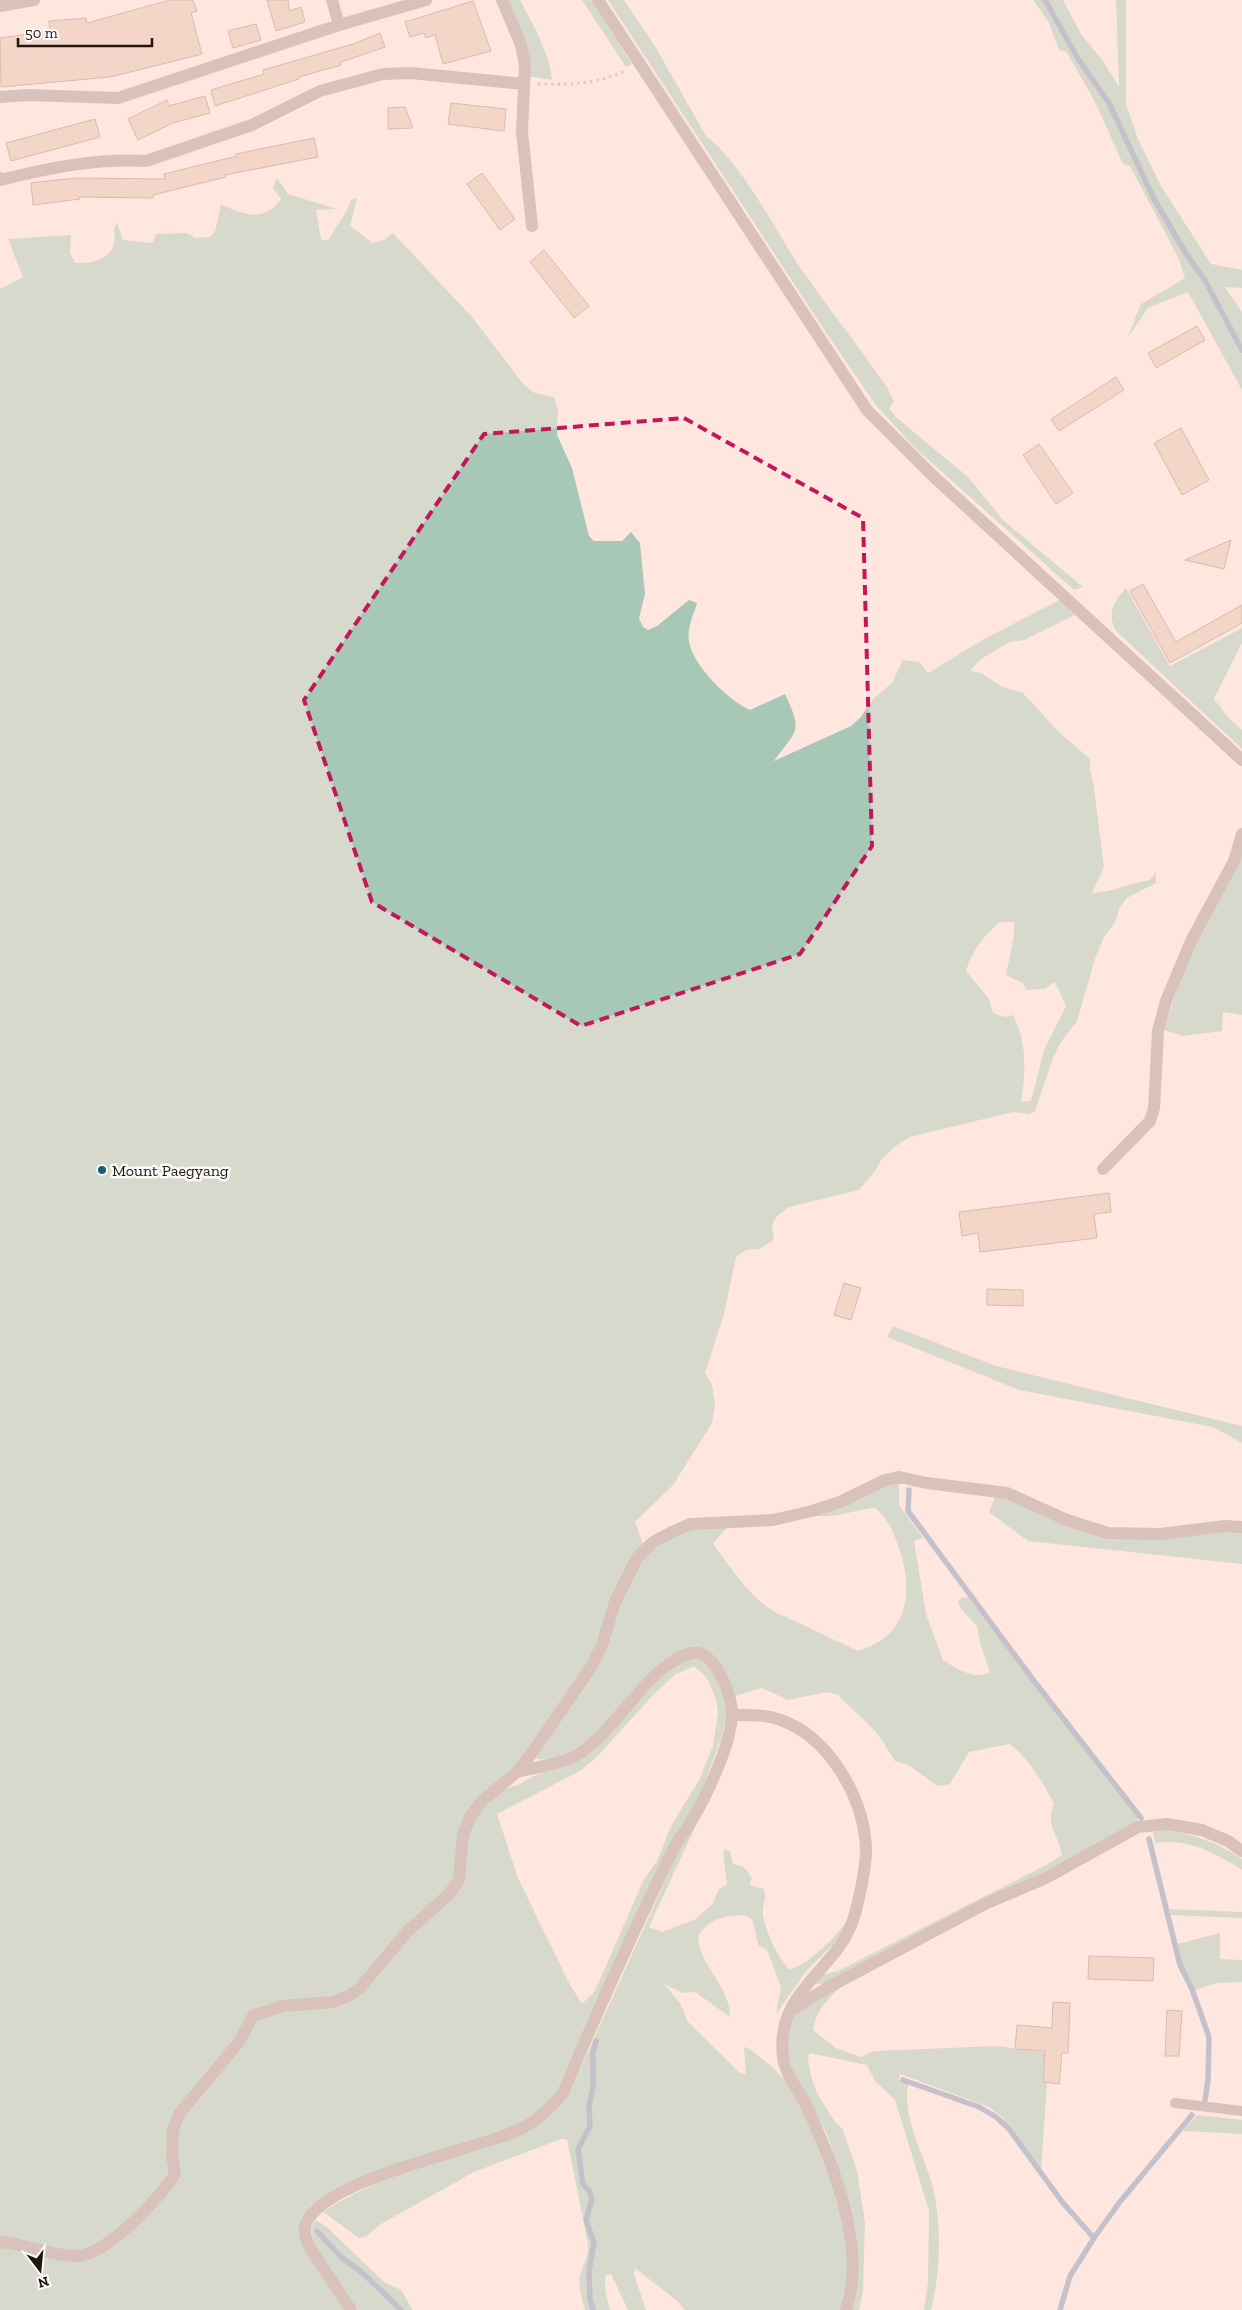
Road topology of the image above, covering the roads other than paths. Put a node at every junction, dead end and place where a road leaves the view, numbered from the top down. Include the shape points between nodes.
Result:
1 (34, 0) edge
2 (332, 0) edge
3 (426, 0) edge
4 (502, 0) edge
5 (598, 0) edge
6 (15, 2) edge
7 (0, 6) edge
8 (339, 25) junction
9 (524, 84) junction
10 (0, 97) edge
11 (0, 178) edge
12 (532, 226) dead end
13 (1242, 760) edge
14 (1242, 834) edge
15 (1103, 1169) dead end
16 (1242, 1527) edge
17 (732, 1715) junction
18 (517, 1772) junction
19 (1242, 1851) edge
20 (792, 2010) junction
21 (1175, 2103) dead end
22 (1242, 2111) edge
23 (0, 2242) edge
24 (351, 2310) edge
25 (846, 2310) edge

1 - 6 street
2 - 8 street
3 - 8 street
4 - 9 street via 521,45 525,64
5 - 13 street via 867,410 933,476
6 - 7 street
8 - 10 street via 118,98
9 - 11 street via 411,73 383,74 320,91 252,125 146,161 60,166
9 - 12 street via 522,132
14 - 15 street via 1234,861 1191,942 1166,1001 1158,1031 1154,1108 1150,1121
16 - 18 street via 1160,1534 1108,1533 1066,1520 1007,1492 899,1477 885,1480 840,1502 773,1520 690,1524 653,1542 637,1558 615,1602 602,1645 591,1667
17 - 18 street via 730,1697 719,1672 708,1657 695,1653 678,1658 659,1672 616,1720 576,1755
17 - 20 street via 781,1720 803,1732 836,1764 848,1784 862,1828 866,1849 853,1920 841,1944 801,1990
17 - 24 street via 707,1793 676,1844 563,2094 552,2108 518,2131 390,2172 354,2188 319,2208 306,2225 308,2245
18 - 23 street via 482,1801 470,1817 463,1836 458,1880 450,1894 407,1932 359,1989 333,2002 283,2006 253,2016 240,2042 180,2114 174,2130 172,2154 175,2174 166,2188 123,2229 95,2251 78,2256
19 - 20 street via 1228,1841 1184,1826 1138,1826 1046,1878 987,1903 827,1988
20 - 25 street via 782,2039 783,2057 789,2077 802,2097 827,2152 837,2184 851,2245 850,2298
21 - 22 lane

